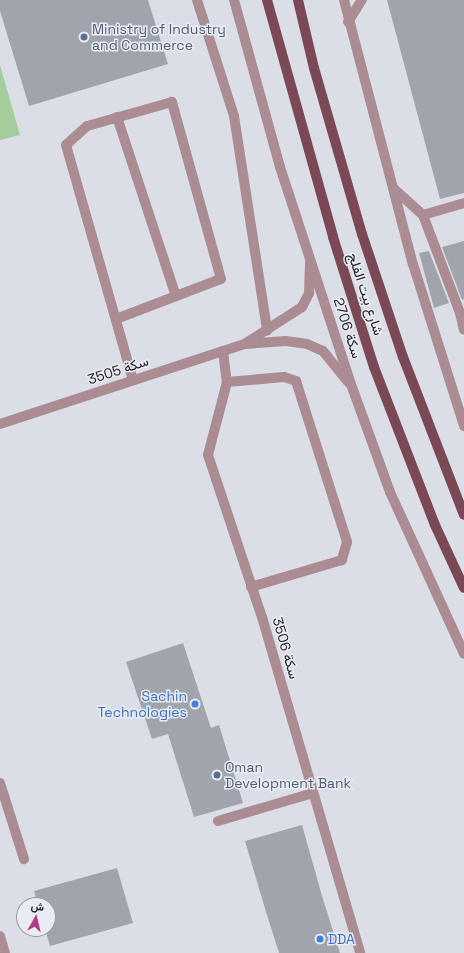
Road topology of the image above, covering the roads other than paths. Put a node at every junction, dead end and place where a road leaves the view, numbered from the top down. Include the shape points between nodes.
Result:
1 (197, 0) edge
2 (234, 0) edge
3 (267, 0) edge
4 (298, 0) edge
5 (344, 0) edge
6 (362, 0) edge
7 (348, 22) junction
8 (117, 117) junction
9 (393, 187) junction
10 (464, 203) edge
11 (423, 215) junction
12 (310, 254) junction
13 (176, 296) junction
14 (116, 319) junction
15 (267, 330) junction
16 (464, 330) edge
17 (245, 344) junction
18 (223, 351) junction
19 (133, 380) junction
20 (226, 382) junction
21 (352, 387) junction
22 (0, 424) edge
23 (464, 426) edge
24 (464, 515) edge
25 (251, 587) junction
26 (464, 588) edge
27 (464, 654) edge
28 (0, 783) edge
29 (313, 793) junction
30 (218, 821) dead end
31 (24, 859) dead end
32 (0, 936) edge
33 (5, 953) edge
34 (360, 953) edge

1 - 15 street via 234,116
2 - 12 street, سكة 2706 via 280,167
3 - 26 main road, شارع بيت الفلج via 333,237 374,367 435,525
4 - 24 main road, شارع بيت الفلج via 314,68 362,234 403,357
5 - 7 street
6 - 7 street
7 - 9 street
8 - 13 street
8 - 13 street via 172,102 221,279
8 - 14 street via 87,126 66,145
9 - 11 street
9 - 23 street via 413,264
10 - 11 street
11 - 16 street
12 - 15 street, سكة 3505 via 309,293 302,307
12 - 21 street, سكة 2706
13 - 14 street
14 - 19 street
15 - 17 street, سكة 3505
17 - 18 street, سكة 3505
17 - 21 street, سكة 3505 via 286,340 308,344 323,351
18 - 19 street, سكة 3505
18 - 20 street, سكة 3506
19 - 22 street, سكة 3505
20 - 25 street, سكة 3506 via 208,455
20 - 25 street via 284,377 296,381 347,542 342,560
21 - 27 street, سكة 2706 via 390,492
25 - 29 street, سكة 3506
28 - 31 street
29 - 30 street
29 - 34 street, سكة 3506
32 - 33 street

